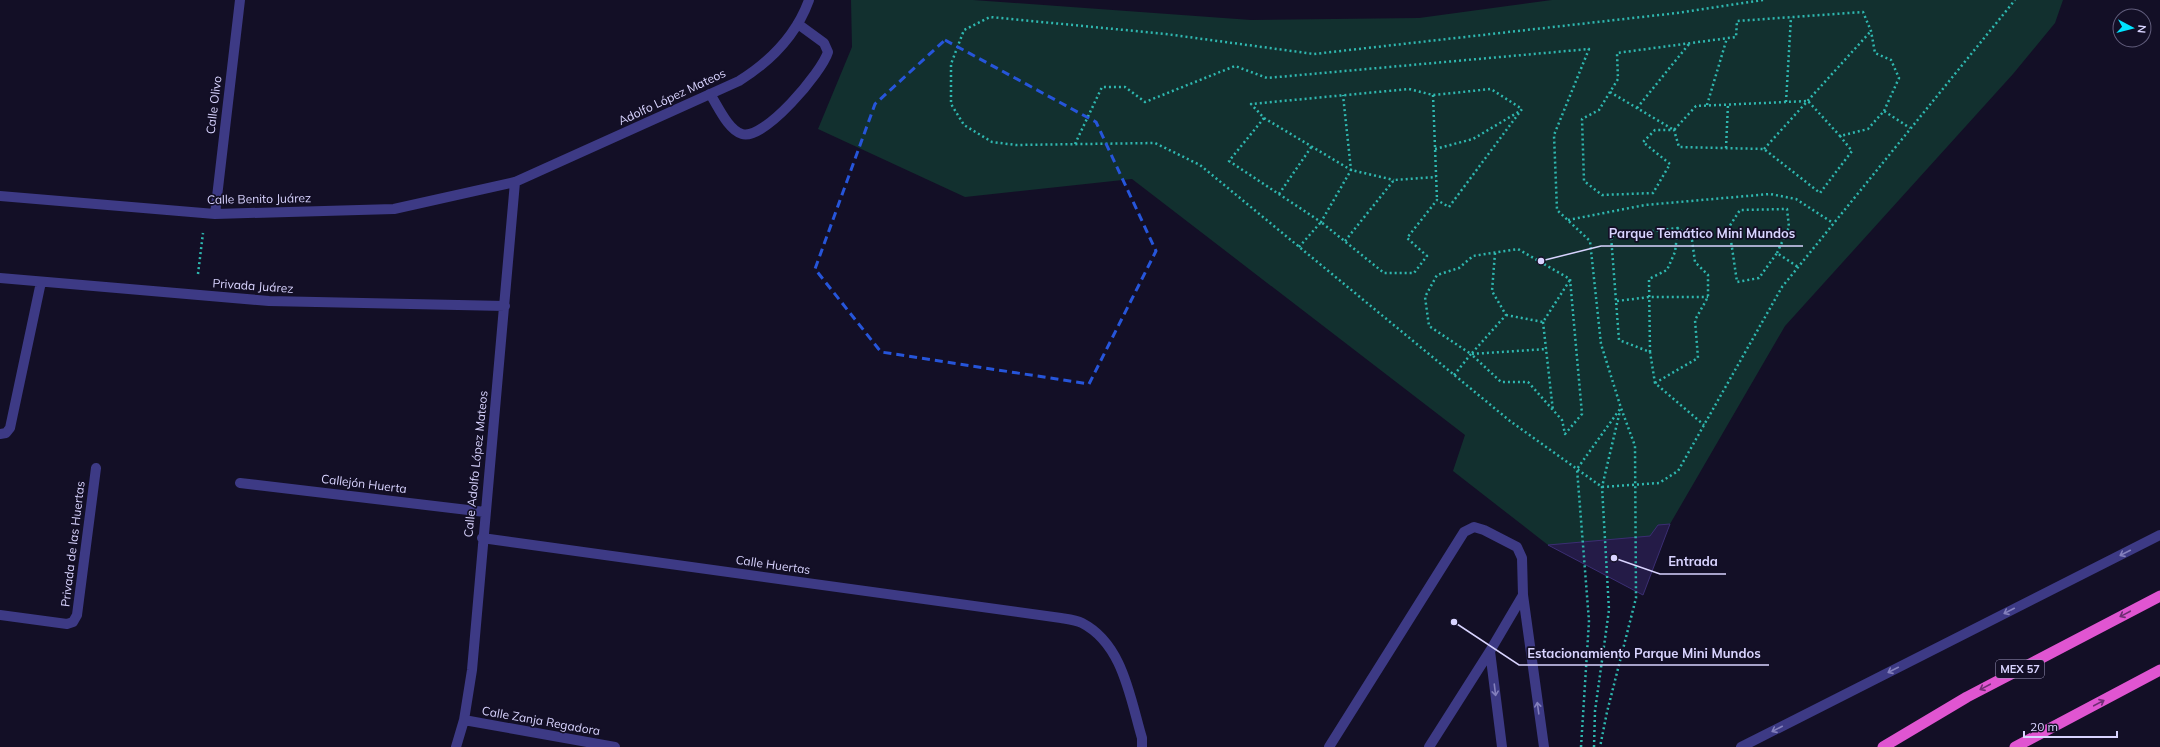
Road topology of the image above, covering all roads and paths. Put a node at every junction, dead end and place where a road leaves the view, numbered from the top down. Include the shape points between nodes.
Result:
1 (240, 0) edge
2 (809, 0) edge
3 (1763, 0) edge
4 (2015, 0) edge
5 (1791, 17) junction
6 (798, 24) junction
7 (1871, 31) junction
8 (1727, 38) junction
9 (1689, 44) junction
10 (1610, 92) junction
11 (710, 94) junction
12 (1343, 95) junction
13 (1433, 95) junction
14 (1808, 101) junction
15 (1786, 102) junction
16 (1728, 104) junction
17 (1707, 105) junction
18 (1637, 108) junction
19 (1522, 109) junction
20 (1884, 111) junction
21 (1264, 118) junction
22 (1910, 128) junction
23 (1674, 130) junction
24 (1840, 136) junction
25 (1075, 144) junction
26 (1312, 146) junction
27 (1726, 148) junction
28 (1764, 149) junction
29 (1435, 150) junction
30 (1351, 170) junction
31 (1436, 177) junction
32 (1394, 180) junction
33 (515, 182) junction
34 (1279, 194) junction
35 (0, 196) edge
36 (1437, 200) junction
37 (215, 214) junction
38 (1568, 220) junction
39 (1322, 222) junction
40 (1833, 223) junction
41 (1678, 228) junction
42 (203, 233) dead end
43 (1345, 241) junction
44 (1299, 247) junction
45 (1495, 253) junction
46 (1776, 253) junction
47 (1798, 267) junction
48 (0, 278) edge
49 (1570, 278) junction
50 (41, 282) junction
51 (196, 295) junction
52 (1649, 297) junction
53 (1708, 297) junction
54 (1617, 301) junction
55 (505, 306) junction
56 (1506, 314) junction
57 (1543, 322) junction
58 (1547, 349) junction
59 (1650, 352) junction
60 (1471, 354) junction
61 (1454, 375) junction
62 (1655, 383) junction
63 (1621, 408) junction
64 (1553, 411) junction
65 (1704, 425) junction
66 (3, 433) edge
67 (96, 468) dead end
68 (1577, 469) junction
69 (240, 483) dead end
70 (1636, 484) junction
71 (1602, 486) junction
72 (485, 512) junction
73 (2160, 535) edge
74 (482, 538) junction
75 (1523, 595) junction
76 (2160, 596) edge
77 (0, 615) edge
78 (1490, 651) junction
79 (2160, 670) edge
80 (464, 720) junction
81 (456, 747) edge
82 (614, 747) edge
83 (1142, 747) edge
84 (1329, 747) edge
85 (1429, 747) edge
86 (1502, 747) edge
87 (1544, 747) edge
88 (1581, 747) edge
89 (1594, 747) edge
90 (1600, 747) edge
91 (1741, 747) edge
92 (1883, 747) edge
93 (2015, 747) edge

1 - 37 street, Calle Olivo
2 - 6 street, Adolfo López Mateos
3 - 25 path via 1677,13 1314,54 1166,34 990,18 964,30 951,64 951,104 964,125 992,142 1016,145
4 - 22 path
5 - 7 path via 1863,12
5 - 8 path via 1737,21 1736,37
5 - 15 path
6 - 11 street, Adolfo López Mateos via 771,59 739,81
6 - 11 street via 824,43 828,52 825,61 806,88 778,115 753,133 743,135 734,130
7 - 14 path
7 - 20 path via 1875,53 1891,60 1899,78
8 - 9 path
8 - 17 path
9 - 10 path via 1617,53 1618,79
9 - 18 path
10 - 18 path
10 - 23 path via 1599,110 1582,119 1584,180 1602,195 1653,193 1670,164 1643,142 1655,130
11 - 33 street, Adolfo López Mateos
12 - 13 path via 1409,89
12 - 21 path via 1251,104
12 - 30 path
13 - 19 path via 1491,89
13 - 29 path
14 - 15 path
14 - 24 path
14 - 28 path
15 - 16 path
16 - 17 path
16 - 27 path
17 - 23 path via 1696,106
18 - 23 path
19 - 29 path via 1473,139
19 - 36 path via 1449,207
20 - 22 path
20 - 24 path via 1868,129
21 - 26 path
21 - 34 path via 1229,161
22 - 40 path
23 - 27 path via 1679,147
24 - 28 path via 1852,151 1820,193
25 - 38 path via 1102,87 1125,87 1145,102 1235,66 1267,78 1589,49 1554,134 1557,210
25 - 44 path via 1155,143 1200,165
26 - 30 path
26 - 34 path
27 - 28 path
29 - 31 path
30 - 32 path
30 - 39 path
31 - 32 path
31 - 36 path
32 - 43 path
33 - 37 street, Calle Benito Juárez via 394,209
33 - 55 street, Calle Adolfo López Mateos
34 - 39 path
35 - 37 street, Calle Benito Juárez
36 - 43 path via 1407,238 1426,256 1414,273 1384,273
38 - 40 path via 1644,205 1770,194 1796,199
38 - 63 path via 1590,241 1601,344
39 - 43 path
39 - 44 path
40 - 47 path
41 - 52 path via 1675,252 1667,270 1650,279
41 - 53 path via 1692,240 1695,262 1708,275
41 - 54 path via 1611,236
42 - 51 path
44 - 61 path
45 - 49 path via 1518,249
45 - 56 path via 1492,291
45 - 60 path via 1473,256 1459,268 1437,274 1425,297 1429,326
46 - 46 path via 1759,278 1736,282 1729,227 1740,210 1787,210 1788,227
46 - 47 path
47 - 65 path via 1782,287
48 - 50 street, Privada Juárez
49 - 57 path
49 - 64 path via 1582,414 1565,434 1562,420
50 - 51 street, Privada Juárez
50 - 66 street via 10,428
51 - 55 street, Privada Juárez via 269,301
52 - 53 path
52 - 54 path
52 - 59 path
53 - 62 path via 1695,320 1698,358
54 - 59 path via 1619,340
55 - 72 street, Calle Adolfo López Mateos
56 - 57 path
56 - 60 path
57 - 58 path
58 - 60 path
58 - 64 path
59 - 62 path
60 - 61 path
60 - 64 path via 1500,382 1528,382
61 - 68 path via 1510,421
62 - 65 path
63 - 68 path
63 - 70 path via 1635,446
63 - 71 path
65 - 70 path via 1678,471 1659,483
67 - 77 street, Privada de las Huertas via 77,615 73,622 67,624
68 - 71 path
68 - 88 path via 1589,621
69 - 72 street, Callejón Huerta
70 - 71 path
70 - 90 path via 1636,598
71 - 89 path via 1609,610 1595,711
72 - 74 street, Calle Adolfo López Mateos
73 -> 91 street
74 - 80 street, Calle Adolfo López Mateos via 472,670
74 - 83 street, Calle Huertas via 1061,618 1081,623 1097,634 1114,652 1142,738
75 - 78 street
75 - 84 street via 1522,558 1517,547 1479,528 1474,527 1464,532
87 -> 75 street
76 -> 92 highway, MEX 57 via 1967,697
78 - 85 street
78 -> 86 street
93 -> 79 highway
80 - 81 street, Calle Adolfo López Mateos
80 - 82 street, Calle Zanja Regadora

